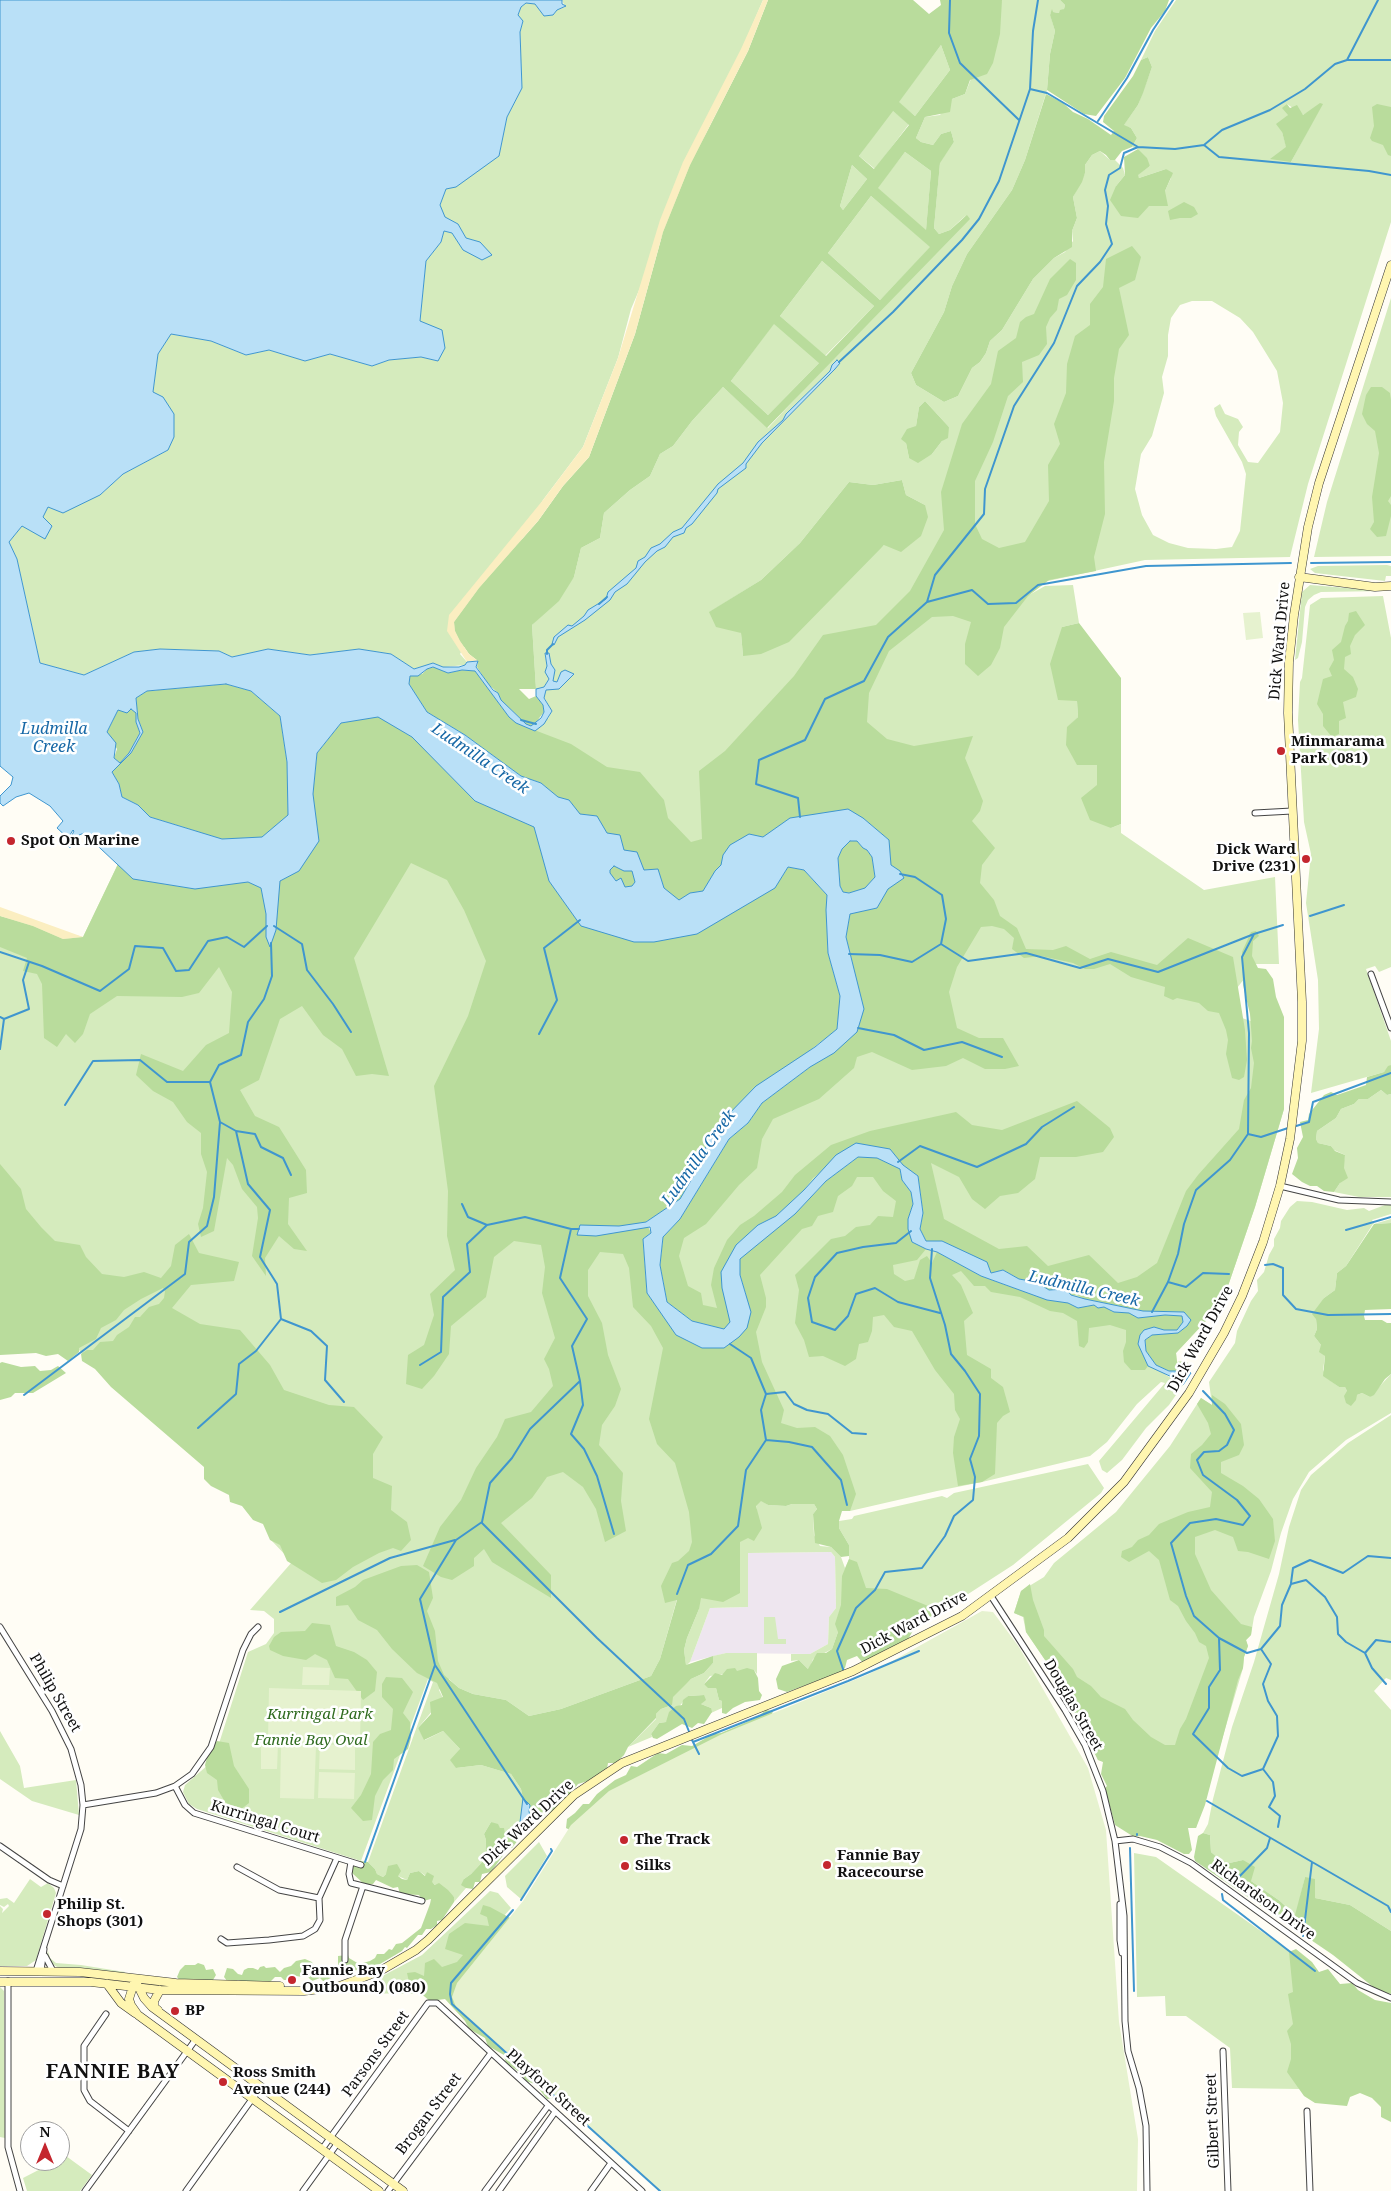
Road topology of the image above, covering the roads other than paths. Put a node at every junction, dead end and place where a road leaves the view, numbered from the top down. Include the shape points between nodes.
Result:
1 (1391, 265) edge
2 (1299, 577) junction
3 (1391, 586) edge
4 (1292, 811) junction
5 (1255, 813) dead end
6 (1371, 974) dead end
7 (1391, 1009) edge
8 (1385, 1011) junction
9 (1391, 1028) edge
10 (1280, 1186) junction
11 (1391, 1202) edge
12 (991, 1596) junction
13 (258, 1626) dead end
14 (0, 1627) edge
15 (174, 1786) junction
16 (83, 1805) junction
17 (1115, 1840) junction
18 (0, 1846) edge
19 (337, 1858) junction
20 (352, 1862) junction
21 (361, 1865) dead end
22 (237, 1867) dead end
23 (62, 1886) junction
24 (363, 1886) junction
25 (319, 1898) junction
26 (422, 1901) dead end
27 (222, 1939) dead end
28 (44, 1951) junction
29 (345, 1960) dead end
30 (0, 1971) edge
31 (39, 1971) junction
32 (53, 1971) junction
33 (136, 1978) junction
34 (4, 1982) edge
35 (37, 1982) junction
36 (106, 1983) junction
37 (225, 1987) junction
38 (135, 1988) junction
39 (160, 1990) junction
40 (1391, 1998) edge
41 (436, 2003) joint
42 (159, 2012) junction
43 (106, 2014) dead end
44 (138, 2015) junction
45 (196, 2039) junction
46 (188, 2051) junction
47 (1223, 2051) dead end
48 (490, 2052) junction
49 (260, 2088) junction
50 (253, 2099) junction
51 (548, 2106) junction
52 (1307, 2111) dead end
53 (555, 2112) junction
54 (130, 2131) junction
55 (330, 2138) junction
56 (337, 2144) junction
57 (322, 2149) junction
58 (329, 2155) junction
59 (611, 2163) junction
60 (393, 2184) junction
61 (20, 2191) edge
62 (85, 2191) edge
63 (186, 2191) edge
64 (303, 2191) edge
65 (379, 2191) edge
66 (388, 2191) edge
67 (402, 2191) edge
68 (485, 2191) edge
69 (499, 2191) edge
70 (591, 2191) edge
71 (642, 2191) edge
72 (1146, 2191) edge
73 (1228, 2191) edge
74 (1310, 2191) edge

1 - 2 street, Dick Ward Drive via 1319,483
2 - 3 street
2 - 4 street, Dick Ward Drive via 1289,662
4 - 5 street
4 - 10 street, Dick Ward Drive via 1302,1040
6 - 8 street
7 - 8 street
8 - 9 street
10 - 11 street via 1339,1200
10 - 12 street, Dick Ward Drive via 1242,1296 1188,1393 1124,1482 1068,1538
12 - 17 street, Douglas Street via 1085,1745 1103,1791
12 - 37 street, Dick Ward Drive via 962,1616 853,1671 622,1763 574,1795 428,1940 395,1964 344,1985 321,1990
13 - 15 street via 243,1650 211,1747 192,1774
14 - 16 street, Philip Street via 52,1711 71,1749
15 - 16 street via 140,1797
15 - 19 street, Kurringal Court via 194,1813
16 - 23 street, Philip Street via 81,1830
17 - 40 street, Richardson Drive via 1134,1839 1160,1846 1191,1864 1357,1983
17 - 72 street, Douglas Street via 1125,2021 1128,2051 1146,2126
18 - 23 street
19 - 20 street, Kurringal Court
19 - 25 street
20 - 21 street, Kurringal Court
20 - 24 street via 349,1874 352,1883
22 - 25 street via 279,1890
23 - 28 street, Philip Street
24 - 26 street
24 - 29 street via 345,1940
25 - 27 street via 320,1920 315,1930 303,1936 228,1943
28 - 31 street, Philip Street
28 - 32 street
30 - 31 street
31 - 32 street
31 - 35 street, Philip Street
32 - 33 street
33 - 37 street
33 - 38 street
34 - 35 street
34 - 61 street via 8,2147
35 - 36 street
36 - 38 street
36 - 44 street via 121,2003
37 - 39 street
38 - 39 street
38 - 42 street
38 - 44 street via 130,2002
39 - 42 street via 154,2003
41 - 48 street, Playford Street
41 - 55 street, Parsons Street via 428,2003
42 - 45 street
43 - 54 street via 84,2046 84,2090 90,2101
44 - 46 street
45 - 46 street
45 - 49 street
46 - 50 street
46 - 54 street
47 - 73 street, Gilbert Street
48 - 51 street, Playford Street
48 - 60 street, Brogan Street
49 - 50 street
49 - 55 street
50 - 57 street
50 - 63 street
51 - 53 street, Playford Street
51 - 68 street
52 - 74 street
53 - 59 street, Playford Street
53 - 69 street
54 - 62 street
55 - 56 street
55 - 57 street, Parsons Street
56 - 58 street
56 - 60 street
57 - 58 street
58 - 64 street
58 - 65 street
59 - 70 street
59 - 71 street, Playford Street
60 - 66 street, Brogan Street
60 - 67 street

